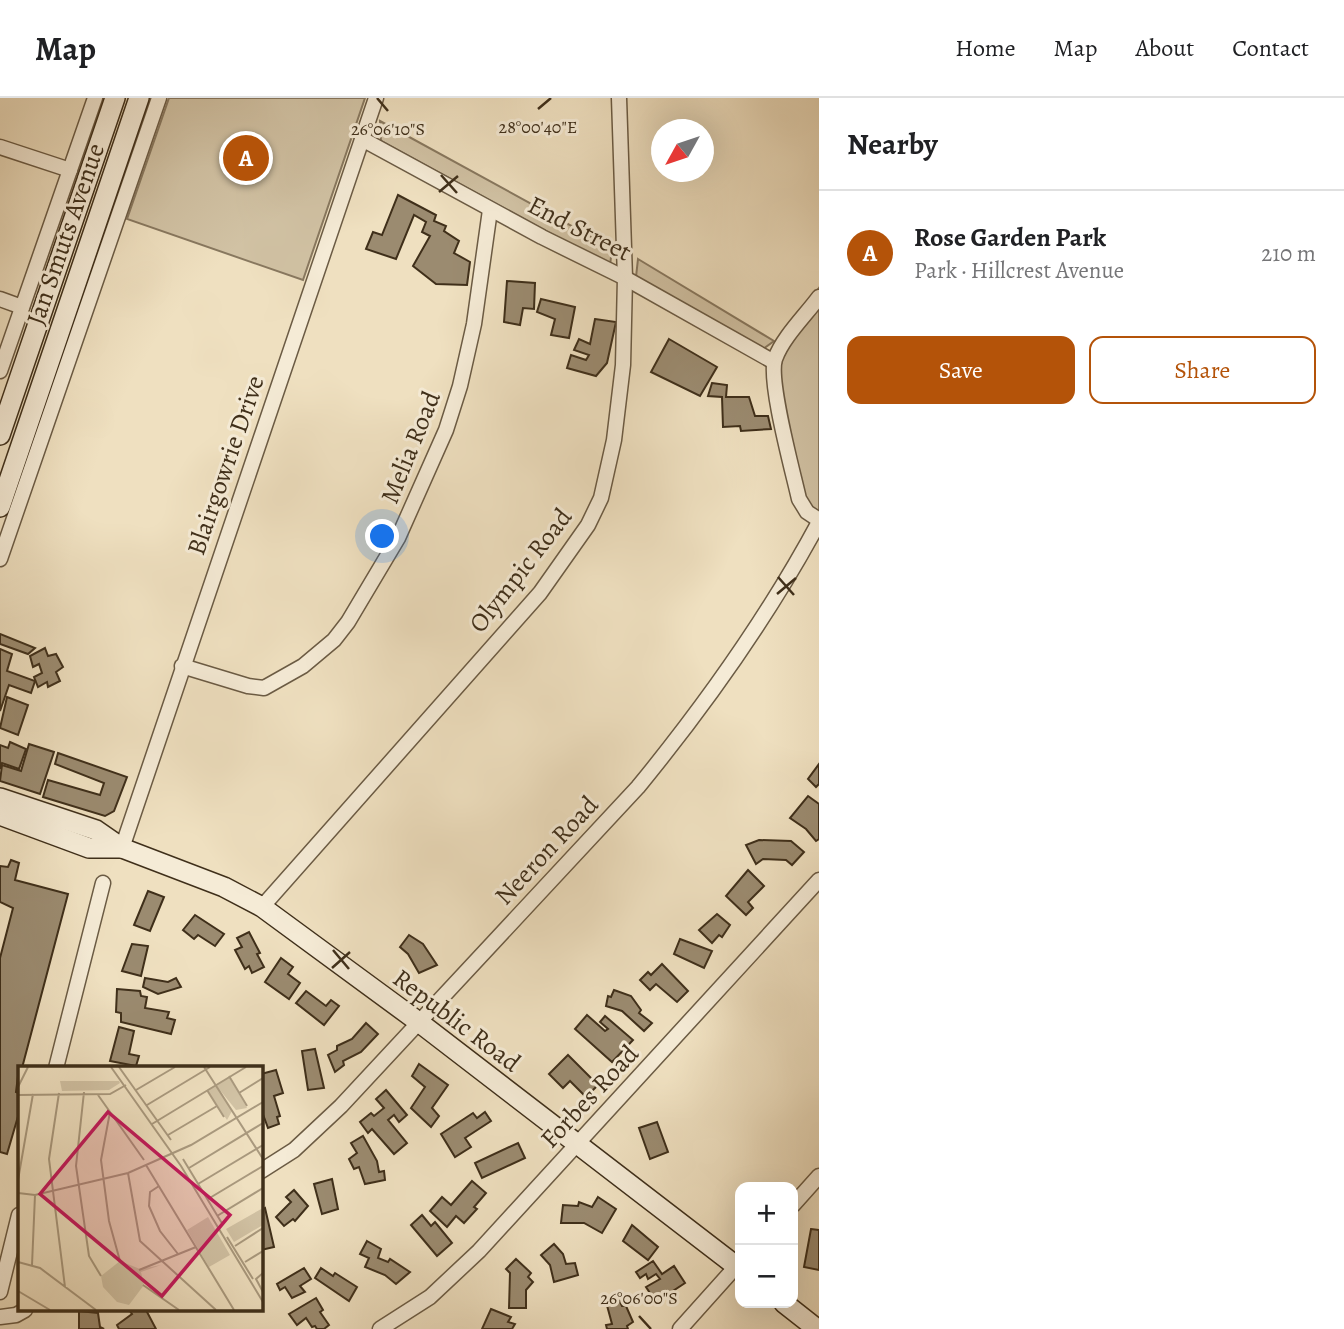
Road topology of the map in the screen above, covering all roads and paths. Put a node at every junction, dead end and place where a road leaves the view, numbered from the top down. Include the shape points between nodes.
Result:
1 (95, 98) edge
2 (115, 98) edge
3 (139, 98) edge
4 (159, 98) edge
5 (376, 98) edge
6 (619, 98) edge
7 (362, 139) junction
8 (0, 147) edge
9 (71, 170) junction
10 (491, 210) junction
11 (625, 278) junction
12 (819, 297) edge
13 (0, 299) edge
14 (22, 307) junction
15 (774, 362) junction
16 (0, 371) edge
17 (0, 435) edge
18 (0, 507) edge
19 (819, 521) edge
20 (0, 559) edge
21 (182, 666) junction
22 (0, 798) edge
23 (0, 815) edge
24 (122, 848) junction
25 (819, 880) edge
26 (103, 883) dead end
27 (262, 907) junction
28 (420, 1023) junction
29 (57, 1066) edge
30 (578, 1144) junction
31 (262, 1170) edge
32 (819, 1176) edge
33 (798, 1199) edge
34 (18, 1220) edge
35 (735, 1263) edge
36 (735, 1270) edge
37 (0, 1292) edge
38 (790, 1308) edge
39 (21, 1312) edge
40 (0, 1317) edge
41 (380, 1329) edge
42 (680, 1329) edge
43 (817, 1329) edge

1 - 9 street
2 - 17 main road, Jan Smuts Avenue
3 - 18 main road, Jan Smuts Avenue
4 - 20 street
5 - 7 street, Blairgowrie Drive
6 - 11 street, Olympic Road
7 - 10 street, End Street
7 - 21 street, Blairgowrie Drive
8 - 9 street
9 - 14 street
10 - 11 street, End Street
10 - 21 street, Melia Road via 474,324 446,430 398,537 348,622 303,666 264,688
11 - 15 street, End Street
11 - 27 street, Olympic Road via 623,365 614,440 601,498 588,525 540,593
12 - 15 street
13 - 14 street
14 - 16 street
15 - 19 street via 774,383 799,499
19 - 28 street, Neeron Road via 733,663 677,739
21 - 24 street, Blairgowrie Drive
22 - 24 main road, Republic Road via 96,830
23 - 24 main road, Republic Road via 89,848
24 - 27 main road, Republic Road via 224,887
25 - 30 street, Forbes Road
26 - 29 street
27 - 28 main road, Republic Road
28 - 30 main road, Republic Road
28 - 31 street, Neeron Road via 314,1133
30 - 35 main road, Republic Road
30 - 41 street, Forbes Road via 430,1297
32 - 33 street
34 - 37 street
36 - 42 street
38 - 43 main road
39 - 40 street

